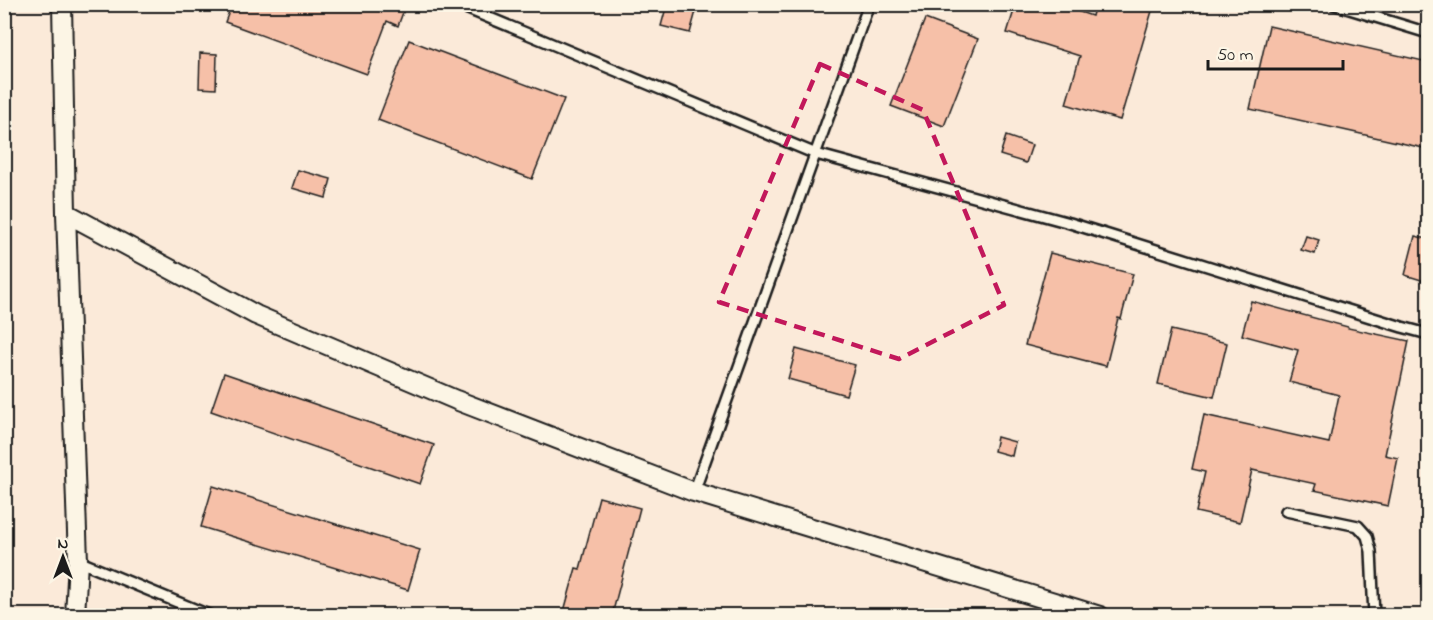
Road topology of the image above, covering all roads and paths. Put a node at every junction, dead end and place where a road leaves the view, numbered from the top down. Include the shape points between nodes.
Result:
1 (62, 4) edge
2 (456, 4) edge
3 (869, 4) edge
4 (1333, 4) edge
5 (1428, 33) edge
6 (816, 154) junction
7 (66, 213) junction
8 (1428, 334) edge
9 (694, 492) junction
10 (1286, 511) dead end
11 (78, 561) junction
12 (75, 615) edge
13 (211, 615) edge
14 (1100, 615) edge
15 (1374, 615) edge

1 - 7 street
2 - 6 lane
3 - 6 lane
4 - 5 lane
6 - 8 lane via 1070,223
6 - 9 lane
7 - 9 street via 256,315 456,400
7 - 11 street
9 - 14 street
10 - 15 lane via 1358,526 1367,536
11 - 12 street
11 - 13 lane

